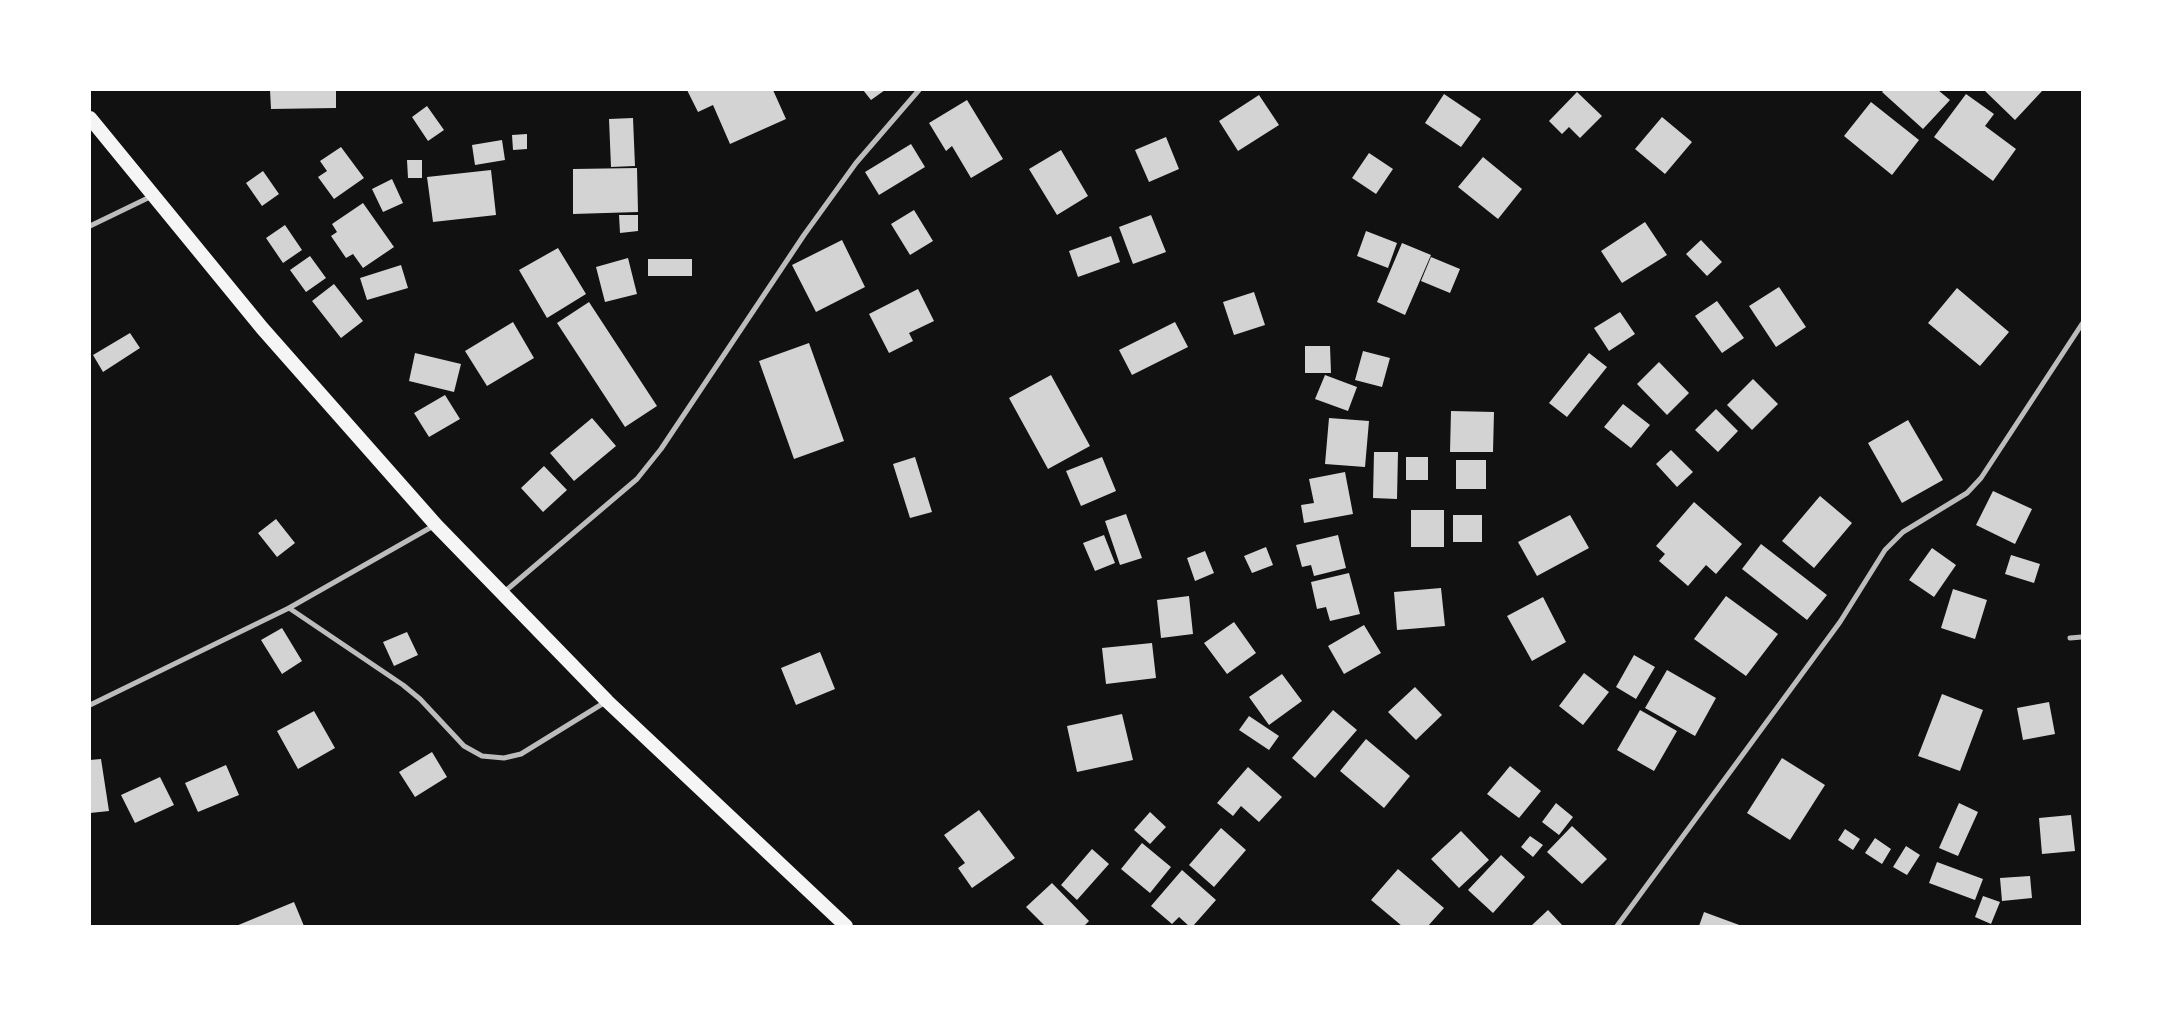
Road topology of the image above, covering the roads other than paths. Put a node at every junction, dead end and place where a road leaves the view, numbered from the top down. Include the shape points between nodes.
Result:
1 (919, 90) edge
2 (90, 118) edge
3 (152, 196) junction
4 (90, 226) edge
5 (2082, 324) edge
6 (436, 525) junction
7 (502, 594) junction
8 (289, 608) junction
9 (2070, 638) dead end
10 (2082, 638) edge
11 (607, 701) junction
12 (90, 705) edge
13 (846, 926) edge
14 (1617, 926) edge

1 - 7 street via 856,163 637,479
2 - 3 highway
3 - 4 street
3 - 6 highway via 262,328
5 - 14 street via 1981,478 1967,493 1903,532 1885,550 1840,622
6 - 7 highway
6 - 8 street
7 - 11 highway
8 - 11 street via 403,685 464,746 482,756 504,758 521,754
8 - 12 street
9 - 10 street
11 - 13 highway

